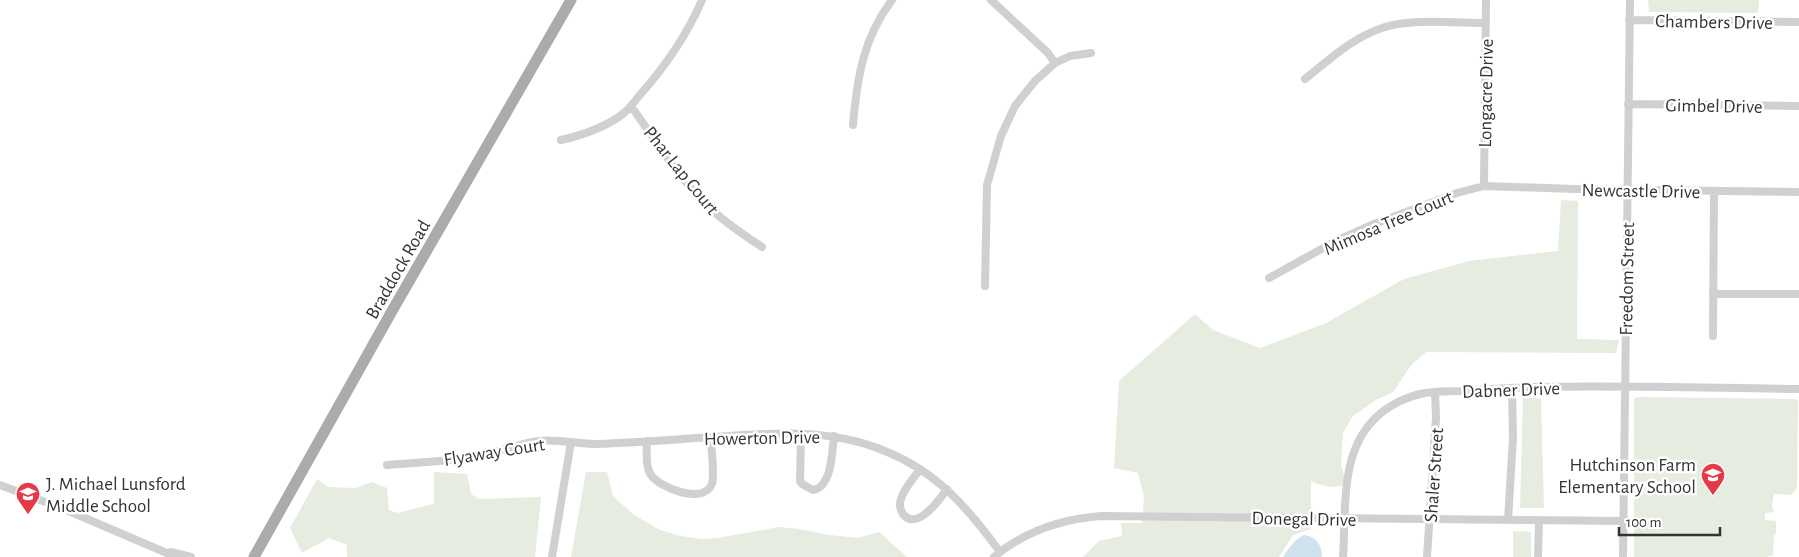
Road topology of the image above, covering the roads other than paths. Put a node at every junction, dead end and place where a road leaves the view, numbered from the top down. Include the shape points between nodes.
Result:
1 (571, 0) edge
2 (702, 0) edge
3 (892, 0) edge
4 (991, 0) edge
5 (1486, 0) edge
6 (1630, 0) edge
7 (1630, 20) junction
8 (1486, 22) junction
9 (1799, 22) edge
10 (1091, 53) dead end
11 (1055, 63) junction
12 (1305, 79) dead end
13 (1628, 104) junction
14 (631, 106) junction
15 (1799, 106) edge
16 (853, 125) dead end
17 (560, 140) dead end
18 (1484, 186) junction
19 (1628, 190) junction
20 (1714, 191) junction
21 (1799, 192) edge
22 (762, 247) dead end
23 (1269, 278) dead end
24 (985, 286) dead end
25 (1713, 294) junction
26 (1799, 294) edge
27 (1713, 336) dead end
28 (1625, 386) junction
29 (1512, 388) junction
30 (1799, 389) edge
31 (1435, 392) junction
32 (801, 433) junction
33 (834, 436) junction
34 (711, 437) junction
35 (647, 441) junction
36 (571, 442) junction
37 (387, 465) dead end
38 (920, 469) junction
39 (0, 485) edge
40 (947, 489) junction
41 (1345, 518) junction
42 (1430, 519) junction
43 (1508, 520) junction
44 (1539, 521) junction
45 (1624, 522) junction
46 (157, 549) junction
47 (997, 554) edge
48 (176, 557) edge
49 (191, 557) edge
50 (254, 557) edge
51 (552, 557) edge
52 (1343, 557) edge
53 (1427, 557) edge
54 (1538, 557) edge
55 (1623, 557) edge

1 - 50 main road, Braddock Road
2 - 14 street via 675,48
3 - 16 street via 880,16 858,75
4 - 11 street
5 - 8 street, Longacre Drive
6 - 7 street, Freedom Street
7 - 9 street, Chambers Drive
7 - 13 street, Freedom Street
8 - 12 street via 1412,23 1383,27 1343,48
8 - 18 street, Longacre Drive
10 - 11 street via 1070,56
11 - 24 street via 1015,106 1001,136 987,185
13 - 15 street, Gimbel Drive
13 - 19 street, Freedom Street
14 - 17 street via 601,127
14 - 22 street, Phar Lap Court via 663,152 710,208 727,224
18 - 19 street, Newcastle Drive
18 - 23 street, Mimosa Tree Court via 1374,224
19 - 20 street, Newcastle Drive
19 - 28 street, Freedom Street
20 - 21 street, Newcastle Drive
20 - 25 street
25 - 26 street
25 - 27 street
28 - 29 street, Dabner Drive
28 - 30 street, Dabner Drive
28 - 45 street, Freedom Street
29 - 31 street, Dabner Drive
29 - 43 street via 1513,439
31 - 41 street, Dabner Drive via 1398,402 1382,413 1361,436 1348,473
31 - 42 street, Shaler Street
32 - 33 street, Howerton Drive
32 - 33 street via 800,481 813,490 822,487 827,479
32 - 34 street, Howerton Drive
33 - 38 street, Howerton Drive via 886,451
34 - 35 street, Howerton Drive
34 - 35 street via 712,480 708,490 697,495 666,485 652,476 647,465
35 - 36 street, Howerton Drive
36 - 37 street, Flyaway Court via 542,441 478,456
36 - 51 street
38 - 40 street, Howerton Drive
38 - 40 street via 901,498 900,508 904,515 912,519 924,516
39 - 46 street
40 - 47 street, Howerton Drive via 975,517
41 - 42 street, Donegal Drive
41 - 47 street, Donegal Drive via 1081,517 1044,527
41 - 52 street, Dabner Drive
42 - 43 street, Donegal Drive
42 - 53 street, Shaler Street
43 - 44 street, Donegal Drive
44 - 45 street, Donegal Drive
44 - 54 street
45 - 55 street, Freedom Street
46 - 48 street
46 - 49 street

